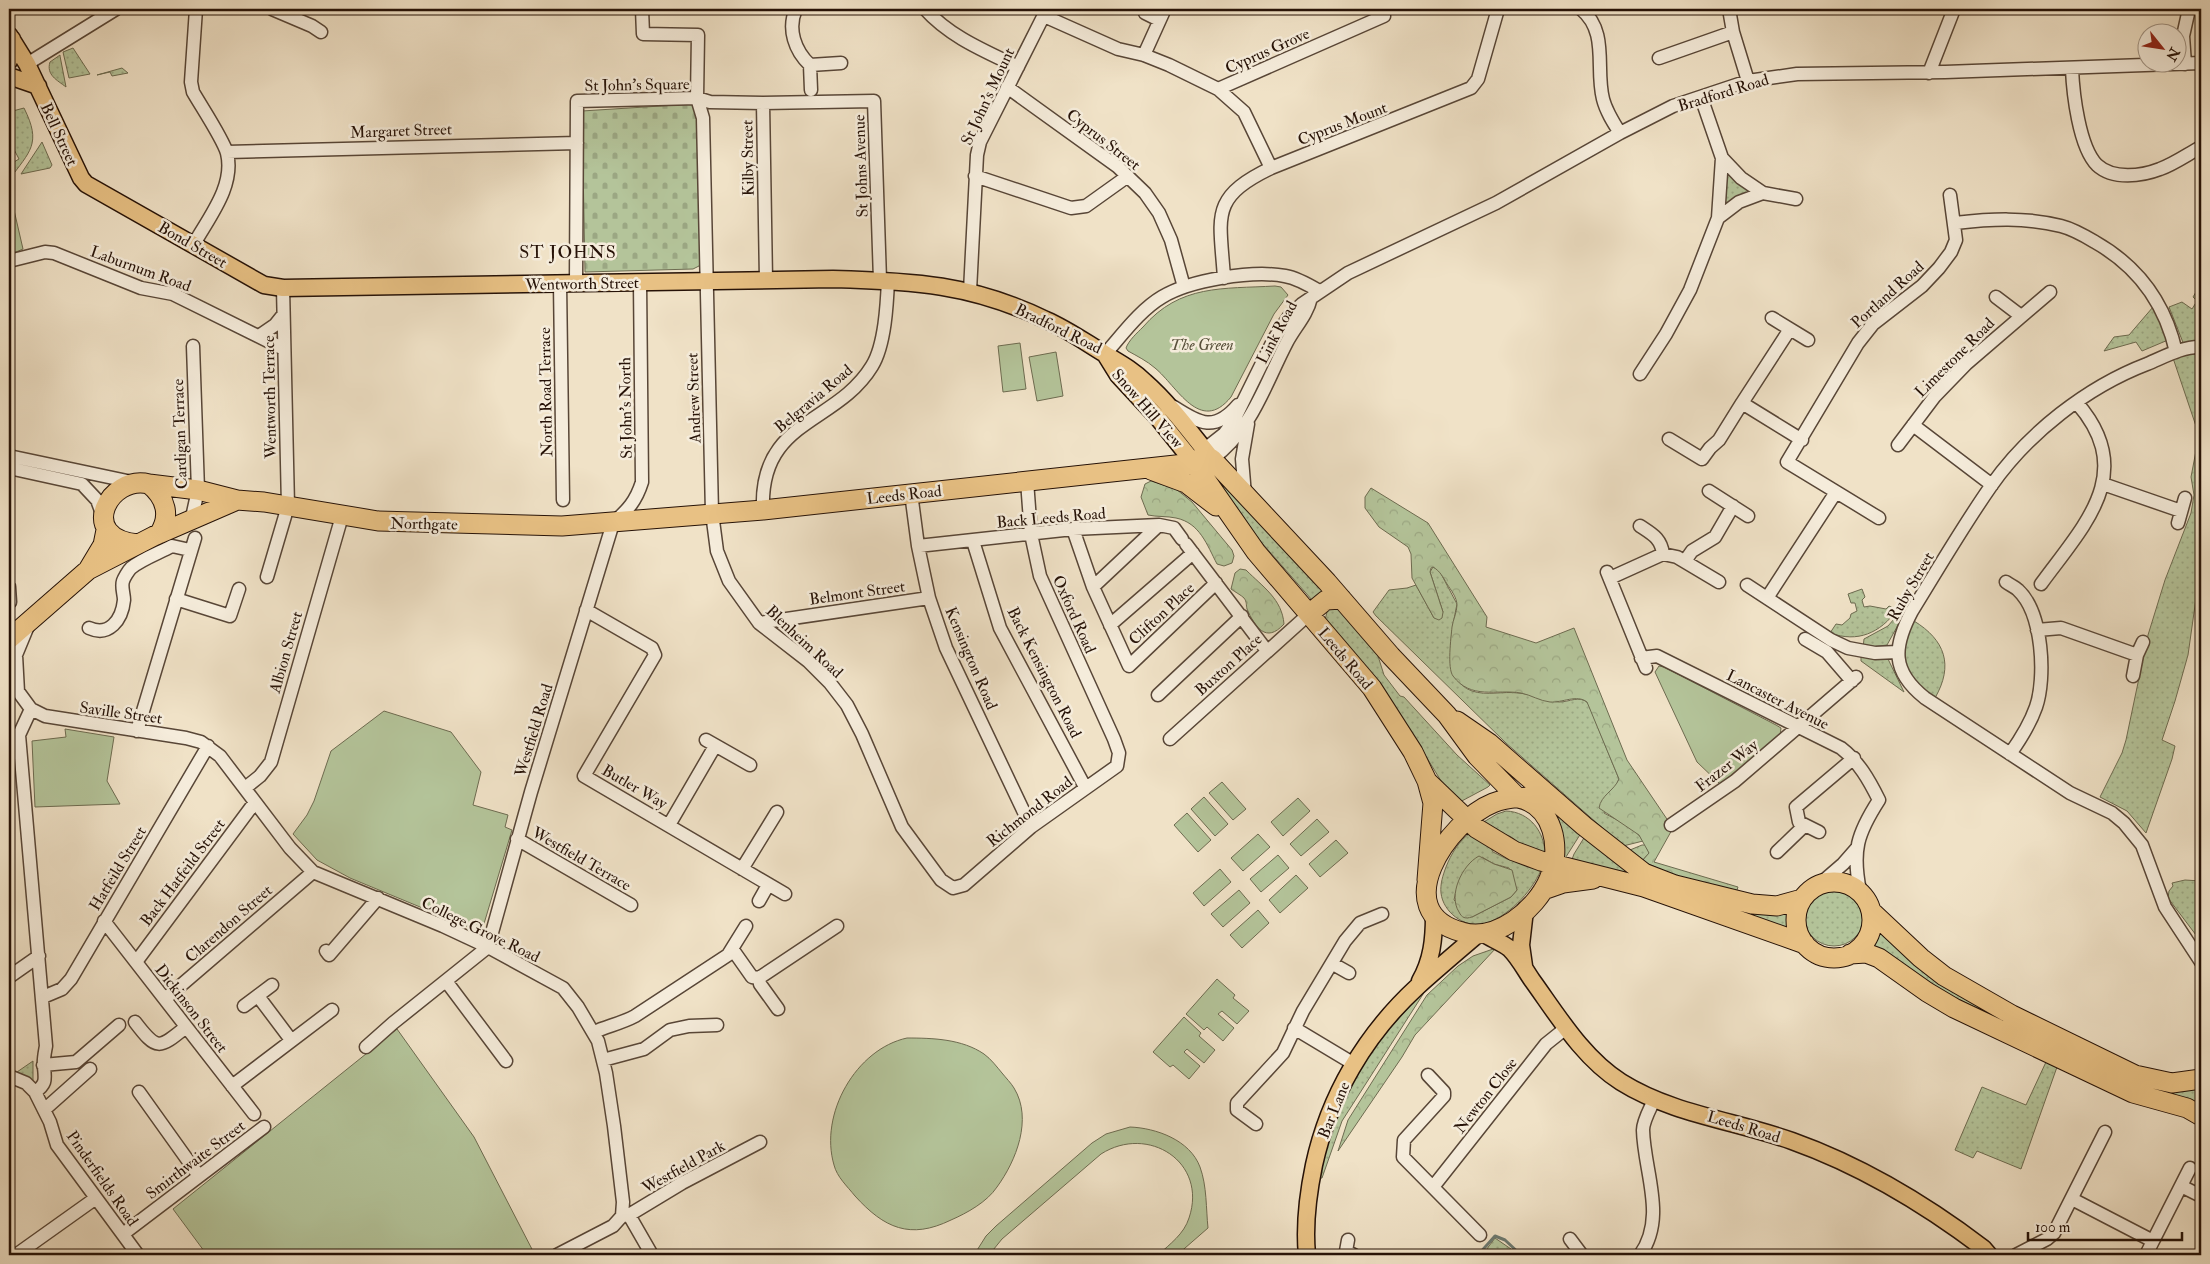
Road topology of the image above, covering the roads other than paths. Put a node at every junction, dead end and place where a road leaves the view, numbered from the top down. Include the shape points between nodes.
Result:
1 (116, 9) edge
2 (196, 9) edge
3 (272, 9) edge
4 (642, 9) edge
5 (796, 9) edge
6 (925, 9) edge
7 (1498, 9) edge
8 (1581, 9) edge
9 (1729, 9) edge
10 (1954, 9) edge
11 (2189, 9) edge
12 (1046, 12) edge
13 (1145, 13) dead end
14 (1384, 16) dead end
15 (2186, 22) edge
16 (320, 32) dead end
17 (1733, 32) junction
18 (10, 37) edge
19 (1144, 55) junction
20 (1659, 58) dead end
21 (9, 62) edge
22 (841, 63) dead end
23 (2201, 63) edge
24 (27, 64) junction
25 (2188, 64) edge
26 (810, 65) junction
27 (2138, 66) edge
28 (1018, 67) junction
29 (2072, 69) junction
30 (1929, 73) junction
31 (9, 76) edge
32 (1748, 81) junction
33 (38, 86) junction
34 (1007, 88) junction
35 (1218, 89) junction
36 (810, 90) dead end
37 (1701, 97) junction
38 (697, 98) junction
39 (763, 103) junction
40 (1620, 133) junction
41 (577, 143) junction
42 (2201, 147) edge
43 (226, 152) junction
44 (1722, 158) junction
45 (1271, 168) junction
46 (976, 176) junction
47 (1128, 176) junction
48 (1763, 193) junction
49 (104, 194) joint
50 (1950, 195) dead end
51 (1796, 199) dead end
52 (1718, 218) junction
53 (1955, 223) junction
54 (194, 244) junction
55 (9, 261) edge
56 (1224, 278) junction
57 (766, 280) junction
58 (884, 280) junction
59 (705, 281) junction
60 (640, 282) junction
61 (568, 283) junction
62 (1184, 287) junction
63 (283, 288) junction
64 (970, 291) junction
65 (2050, 292) dead end
66 (1315, 295) junction
67 (1996, 297) dead end
68 (283, 315) junction
69 (2021, 316) junction
70 (1772, 318) dead end
71 (1790, 329) junction
72 (258, 336) junction
73 (1808, 340) dead end
74 (193, 346) dead end
75 (2201, 347) edge
76 (284, 349) junction
77 (2176, 352) junction
78 (1105, 354) junction
79 (1640, 374) dead end
80 (1249, 391) junction
81 (1164, 401) junction
82 (1742, 403) junction
83 (2077, 403) junction
84 (1250, 419) junction
85 (1913, 425) junction
86 (1669, 439) dead end
87 (1802, 440) junction
88 (1898, 445) dead end
89 (9, 456) edge
90 (1204, 457) junction
91 (9, 462) edge
92 (9, 468) edge
93 (1144, 468) junction
94 (44, 476) junction
95 (1027, 481) junction
96 (141, 483) junction
97 (2102, 484) junction
98 (1992, 485) junction
99 (198, 490) junction
100 (1709, 491) dead end
101 (1836, 492) junction
102 (911, 493) junction
103 (1245, 495) junction
104 (2185, 498) dead end
105 (237, 500) junction
106 (563, 500) dead end
107 (288, 506) junction
108 (1733, 506) junction
109 (763, 510) junction
110 (712, 513) junction
111 (342, 516) junction
112 (1748, 516) dead end
113 (1879, 518) dead end
114 (1232, 520) junction
115 (104, 523) junction
116 (613, 523) junction
117 (1159, 525) junction
118 (1640, 526) dead end
119 (1073, 529) junction
120 (159, 534) junction
121 (1031, 534) junction
122 (192, 537) junction
123 (973, 541) junction
124 (138, 544) junction
125 (1187, 545) junction
126 (918, 546) junction
127 (1663, 554) junction
128 (1685, 561) junction
129 (88, 570) junction
130 (267, 577) dead end
131 (1719, 582) dead end
132 (2006, 582) dead end
133 (1216, 583) junction
134 (2041, 584) dead end
135 (1747, 585) dead end
136 (9, 587) edge
137 (1093, 587) junction
138 (239, 589) dead end
139 (929, 598) junction
140 (1767, 598) junction
141 (176, 599) junction
142 (1342, 599) junction
143 (10, 602) edge
144 (586, 610) junction
145 (1309, 614) junction
146 (1242, 616) junction
147 (31, 619) junction
148 (759, 623) junction
149 (1110, 625) junction
150 (89, 628) dead end
151 (2037, 630) junction
152 (1805, 638) dead end
153 (9, 639) edge
154 (2143, 642) dead end
155 (1267, 651) junction
156 (1898, 652) junction
157 (2137, 655) junction
158 (2133, 676) dead end
159 (9, 679) edge
160 (18, 692) junction
161 (1158, 695) dead end
162 (31, 709) junction
163 (1448, 715) junction
164 (1799, 728) junction
165 (137, 731) junction
166 (1170, 739) dead end
167 (208, 746) junction
168 (1119, 753) joint
169 (2010, 754) junction
170 (1854, 758) junction
171 (750, 765) dead end
172 (1427, 781) junction
173 (1085, 787) junction
174 (245, 788) junction
175 (1550, 797) junction
176 (1518, 798) junction
177 (255, 802) junction
178 (777, 812) dead end
179 (1467, 819) junction
180 (669, 825) junction
181 (1672, 825) dead end
182 (1804, 826) junction
183 (1031, 827) junction
184 (1819, 832) dead end
185 (517, 839) junction
186 (1856, 848) junction
187 (1777, 852) dead end
188 (1553, 864) junction
189 (742, 869) junction
190 (313, 872) junction
191 (1607, 877) junction
192 (1427, 880) junction
193 (1821, 884) junction
194 (768, 885) junction
195 (952, 888) joint
196 (1542, 890) junction
197 (1860, 891) junction
198 (785, 894) dead end
199 (378, 898) junction
200 (1802, 899) junction
201 (759, 901) dead end
202 (631, 905) dead end
203 (1526, 910) junction
204 (1872, 912) junction
205 (1382, 914) dead end
206 (1434, 916) junction
207 (104, 921) junction
208 (746, 926) dead end
209 (837, 926) dead end
210 (1480, 934) junction
211 (1805, 944) junction
212 (488, 947) junction
213 (733, 950) junction
214 (326, 952) dead end
215 (1850, 954) junction
216 (39, 956) junction
217 (136, 962) junction
218 (2201, 962) edge
219 (1333, 964) junction
220 (1525, 970) junction
221 (1349, 974) dead end
222 (9, 977) edge
223 (759, 978) junction
224 (446, 980) junction
225 (272, 985) dead end
226 (1417, 988) junction
227 (258, 996) junction
228 (43, 997) junction
229 (165, 999) junction
230 (244, 1006) dead end
231 (778, 1009) dead end
232 (332, 1010) dead end
233 (135, 1022) dead end
234 (119, 1025) dead end
235 (717, 1025) dead end
236 (186, 1027) junction
237 (1294, 1028) junction
238 (1566, 1028) junction
239 (594, 1032) junction
240 (291, 1040) junction
241 (366, 1047) dead end
242 (603, 1060) junction
243 (506, 1061) dead end
244 (1354, 1064) junction
245 (44, 1065) junction
246 (90, 1069) dead end
247 (1428, 1075) dead end
248 (9, 1076) edge
249 (2201, 1079) edge
250 (232, 1086) junction
251 (38, 1090) junction
252 (139, 1092) dead end
253 (61, 1095) junction
254 (1654, 1100) junction
255 (44, 1110) junction
256 (254, 1114) dead end
257 (2201, 1116) edge
258 (1256, 1124) dead end
259 (264, 1127) dead end
260 (2104, 1132) dead end
261 (760, 1142) dead end
262 (2190, 1168) dead end
263 (199, 1176) junction
264 (2181, 1186) junction
265 (1433, 1187) junction
266 (2201, 1196) edge
267 (96, 1198) junction
268 (2072, 1199) junction
269 (626, 1215) junction
270 (123, 1234) junction
271 (1480, 1235) dead end
272 (1570, 1239) dead end
273 (1348, 1240) dead end
274 (2153, 1241) junction
275 (574, 1252) edge
276 (16, 1255) edge
277 (138, 1255) edge
278 (557, 1255) edge
279 (652, 1255) edge
280 (1307, 1255) edge
281 (1354, 1255) edge
282 (1582, 1255) edge
283 (1640, 1255) edge
284 (1989, 1255) edge
285 (2016, 1255) edge
286 (2146, 1255) edge

1 - 24 street
2 - 43 street via 191,82
3 - 16 street
4 - 38 street via 642,34 698,35
5 - 26 street via 793,14 795,45 799,55
6 - 28 street via 963,40
7 - 45 street, Cyprus Mount via 1478,79 1471,88
8 - 40 street via 1594,23 1599,40 1603,98
9 - 17 street
10 - 30 street
11 - 15 street
12 - 19 street via 1118,49
12 - 28 street, St John's Mount
13 - 19 street via 1161,17
14 - 35 street, Cyprus Grove
17 - 20 street
17 - 32 street
18 - 21 main road via 12,51
18 - 24 main road, Bell Street
19 - 35 street
22 - 26 street
23 - 25 street, Bradford Road
24 - 33 main road, Bell Street
26 - 36 street
27 - 29 street, Bradford Road
28 - 34 street, St John's Mount
29 - 30 street, Bradford Road
29 - 42 street via 2076,114 2089,152 2104,170 2139,175 2161,169
30 - 32 street, Bradford Road via 1814,74
31 - 33 main road
32 - 37 street, Bradford Road
33 - 49 main road, Bell Street via 81,178
34 - 46 street, St John's Mount via 980,142
34 - 47 street, Cyprus Street
35 - 45 street via 1244,112
37 - 40 street, Bradford Road via 1672,106
37 - 44 street
38 - 39 street, Kilby Street via 710,102
38 - 41 street, St John's Square via 577,101
38 - 59 street, St John's Square via 703,118
39 - 57 street, Kilby Street
39 - 58 street, St Johns Avenue via 874,101
40 - 66 street, Bradford Road via 1496,203 1348,273
41 - 43 street, Margaret Street via 349,142
41 - 61 street, St John's Square
43 - 54 street via 228,176 225,186
44 - 48 street via 1741,178
44 - 52 street
45 - 56 street, Cyprus Mount via 1248,179 1226,201 1222,213
46 - 47 street via 1079,208
46 - 64 street, St John's Mount
47 - 62 street, Cyprus Street via 1159,213 1171,240
48 - 51 street
48 - 52 street via 1739,202
49 - 54 main road, Bond Street
50 - 53 street, Portland Road
52 - 79 street via 1690,290
53 - 77 street via 2028,220 2062,226 2094,242 2121,260 2149,287 2167,319
53 - 87 street, Portland Road via 1956,240 1940,268 1873,324 1858,343
54 - 63 main road, Bond Street via 264,285
55 - 72 street, Laburnum Road via 45,252 54,253 141,288 184,299
56 - 62 street, Bradford Road
56 - 66 street, Bradford Road via 1274,276
57 - 58 main road, Wentworth Street
57 - 59 main road, Wentworth Street
58 - 64 main road, Bradford Road
58 - 109 street, Belgravia Road via 884,324 874,364 862,381 809,420 780,447 765,474
59 - 60 main road, Wentworth Street
59 - 110 street, Andrew Street
60 - 61 main road, Wentworth Street
60 - 116 street, St John's North via 642,482 637,498
61 - 63 main road, Wentworth Street
61 - 106 street, North Road Terrace
62 - 78 street, Bradford Road via 1151,305
63 - 68 street, Wentworth Terrace
64 - 78 main road, Bradford Road via 1048,320
65 - 69 street, Limestone Road
66 - 80 street, Link Road via 1295,309 1279,330
66 - 84 street, Link Road via 1290,337
67 - 69 street, Limestone Road
68 - 72 street via 275,325
68 - 76 street, Wentworth Terrace
69 - 85 street, Limestone Road via 1966,364
70 - 71 street
71 - 73 street
71 - 82 street
72 - 76 street, Laburnum Road
74 - 99 street, Cardigan Terrace
75 - 77 street, Ruby Street
76 - 107 street, Wentworth Terrace
77 - 83 street, Ruby Street via 2137,368
78 - 81 main road, Snow Hill View via 1130,369
78 - 90 main road, Snow Hill View via 1118,375 1158,418
80 - 81 street via 1229,414 1212,423 1195,420
80 - 90 street, Link Road via 1230,426
81 - 90 main road, Snow Hill View
82 - 86 street via 1719,440 1702,459
82 - 87 street
83 - 97 street via 2099,437 2104,467
83 - 98 street, Ruby Street via 2022,449
84 - 90 street, Link Road via 1236,437
84 - 103 street via 1242,453
85 - 88 street, Limestone Road
85 - 98 street
87 - 101 street, Portland Road via 1787,462
89 - 96 street, Northgate
90 - 93 highway, Leeds Road
90 - 103 highway
90 - 114 highway, Leeds Road
91 - 94 street via 34,469
92 - 94 street
93 - 95 highway, Leeds Road
93 - 114 highway via 1186,483
94 - 115 street via 82,484 97,500
95 - 102 highway, Leeds Road
95 - 121 street, Oxford Road
96 - 99 highway, Northgate
96 - 115 highway via 116,492 106,507
96 - 120 highway via 157,490 165,505 166,521
97 - 104 street via 2180,517
97 - 134 street via 2092,515
98 - 156 street, Ruby Street via 1912,611 1898,642
99 - 105 highway, Northgate
99 - 122 street, Cardigan Terrace
100 - 108 street
101 - 113 street
101 - 140 street
102 - 109 highway, Leeds Road
102 - 126 street, Kensington Road
103 - 142 highway
105 - 107 highway, Northgate
105 - 122 highway
107 - 111 highway, Northgate
107 - 130 street, Wentworth Terrace
108 - 112 street
108 - 128 street via 1716,537 1692,552
109 - 110 highway, Leeds Road
110 - 116 highway, Leeds Road
110 - 148 street, Blenheim Road via 717,551 728,581
111 - 116 highway, Northgate via 393,523 562,526
111 - 174 street, Albion Street via 271,762
114 - 145 highway, Leeds Road
115 - 124 highway via 120,541
115 - 129 highway via 103,545
116 - 144 street, Westfield Road
117 - 119 street, Back Leeds Road
117 - 125 street via 1174,528
117 - 137 street
118 - 127 street via 1657,537
119 - 121 street, Back Leeds Road
119 - 137 street
120 - 122 highway
120 - 124 highway
121 - 123 street, Back Leeds Road
121 - 168 street, Oxford Road via 1040,576
122 - 141 street, Cardigan Terrace
122 - 150 street via 130,568 122,583 122,611 115,623 108,630 98,632
123 - 126 street, Back Leeds Road
123 - 173 street, Back Kensington Road via 1000,628
124 - 129 highway
125 - 133 street
125 - 149 street
126 - 139 street, Kensington Road
127 - 128 street
127 - 164 street, Lancaster Avenue via 1609,575 1644,663 1657,656
128 - 131 street
129 - 147 highway
132 - 151 street via 2027,602
133 - 146 street
133 - 149 street, Clifton Place via 1129,666
135 - 140 street
136 - 143 street
137 - 149 street
138 - 141 street via 230,616
139 - 148 street, Belmont Street
139 - 183 street, Kensington Road via 946,648
140 - 156 street via 1848,648 1875,653
141 - 165 street, Cardigan Terrace
142 - 145 highway via 1326,600
142 - 163 highway
144 - 180 street, Butler Way via 652,648 655,655 584,776
144 - 185 street, Westfield Road
145 - 155 street, Buxton Place
145 - 172 highway, Leeds Road via 1379,696
146 - 155 street
146 - 161 street
147 - 153 highway
147 - 160 street via 16,655
148 - 195 street, Blenheim Road via 830,682 862,734 902,827 941,880
151 - 157 street via 2061,628
151 - 169 street via 2042,654 2040,690 2029,724
152 - 164 street, Frazer Way via 1826,652 1854,679
154 - 157 street
155 - 166 street, Buxton Place
156 - 169 street, Ruby Street via 1902,672 1915,690
157 - 158 street
159 - 160 street
160 - 162 street
162 - 165 street, Saville Street via 60,720
162 - 216 street via 19,735
163 - 175 highway via 1489,743
163 - 176 highway via 1477,756
164 - 170 street, Lancaster Avenue via 1841,748
164 - 181 street, Frazer Way via 1735,781
165 - 167 street, Saville Street via 186,738
167 - 174 street, College Grove Road
167 - 207 street, Hatfeild Street
168 - 173 street, Richmond Road via 1117,766
169 - 218 street, Ruby Street via 2124,823 2142,845 2165,908
170 - 182 street via 1796,806 1799,822
170 - 186 street, Lancaster Avenue via 1879,800
171 - 180 street via 710,743
172 - 179 highway
172 - 192 highway, Leeds Road via 1433,812
173 - 183 street, Richmond Road
174 - 177 street, College Grove Road
175 - 176 highway
175 - 200 highway via 1625,860 1653,877 1712,896 1752,904 1778,906
176 - 179 highway via 1495,802
176 - 188 highway via 1536,806 1549,821 1554,843
177 - 190 street, College Grove Road
177 - 217 street, Back Hatfeild Street
178 - 189 street
179 - 188 highway via 1505,846
179 - 192 highway via 1440,850
180 - 189 street, Butler Way
182 - 184 street
182 - 187 street
183 - 195 street, Richmond Road via 964,885
185 - 202 street, Westfield Terrace
185 - 212 street, Westfield Road
186 - 193 street via 1844,864
186 - 197 street
188 - 191 highway
188 - 196 highway
189 - 194 street, Butler Way
190 - 199 street, College Grove Road
190 - 229 street, Clarendon Street
191 - 196 highway via 1568,882
191 - 211 highway
192 - 206 highway via 1428,899
193 - 197 highway via 1841,882
193 - 200 highway via 1808,891
194 - 198 street, Butler Way
194 - 201 street
196 - 203 highway
197 - 204 highway
199 - 212 street, College Grove Road
199 - 214 street via 329,955
200 - 211 highway via 1796,926
203 - 210 highway via 1507,924
203 - 220 main road, Leeds Road via 1521,945
204 - 215 highway via 1868,937
204 - 249 highway via 1944,976 2012,1015 2135,1074 2172,1083
205 - 219 street via 1360,922
206 - 210 highway via 1450,928
206 - 226 main road, Bar Lane via 1432,951
207 - 217 street, Dickinson Street
207 - 228 street, Hatfeild Street via 72,979 62,989
208 - 213 street
209 - 223 street
210 - 220 main road, Leeds Road via 1508,948
210 - 226 main road, Bar Lane
211 - 215 highway via 1829,958
212 - 224 street
212 - 239 street, College Grove Road via 563,988
213 - 223 street via 752,977
213 - 239 street via 625,1022
215 - 257 highway via 1866,953 1878,958 1954,1008 2133,1093 2187,1108
216 - 222 street
216 - 228 street
217 - 229 street, Dickinson Street
219 - 221 street
219 - 237 street
220 - 238 main road, Leeds Road
223 - 231 street
224 - 241 street
224 - 243 street
225 - 227 street
226 - 244 main road, Bar Lane via 1380,1028
227 - 230 street
227 - 240 street
228 - 245 street
229 - 236 street, Dickinson Street
232 - 240 street
233 - 236 street via 149,1040 157,1044 166,1043
234 - 245 street via 76,1062
235 - 242 street via 670,1030 644,1049
236 - 250 street, Dickinson Street
237 - 244 street
237 - 258 street via 1282,1053 1237,1102 1237,1110
238 - 254 main road, Leeds Road via 1598,1065
238 - 265 street, Newton Close via 1546,1044
239 - 242 street, College Grove Road
240 - 250 street
242 - 269 street, College Grove Road
244 - 280 main road, Bar Lane via 1334,1099 1319,1144 1307,1204
245 - 251 street via 46,1077
246 - 253 street
247 - 265 street via 1444,1096 1404,1140 1402,1154
248 - 251 street, Pinderfields Road
250 - 256 street, Dickinson Street
251 - 253 street
251 - 255 street, Pinderfields Road
252 - 263 street
253 - 255 street
254 - 283 street via 1643,1128 1654,1205 1652,1227
254 - 284 main road, Leeds Road via 1759,1130 1827,1155 1884,1182 1930,1210
255 - 267 street, Pinderfields Road via 56,1145
259 - 263 street, Smirthwaite Street
260 - 268 street
261 - 269 street, Westfield Park
262 - 264 street
263 - 270 street, Smirthwaite Street
264 - 266 street
264 - 274 street
265 - 271 street
267 - 270 street, Pinderfields Road
267 - 276 street
268 - 274 street
268 - 285 street via 2054,1233
269 - 275 street, Westfield Park
269 - 279 street
270 - 277 street, Pinderfields Road
272 - 282 street
273 - 281 street via 1346,1251
274 - 286 street
275 - 278 street, Westfield Park

